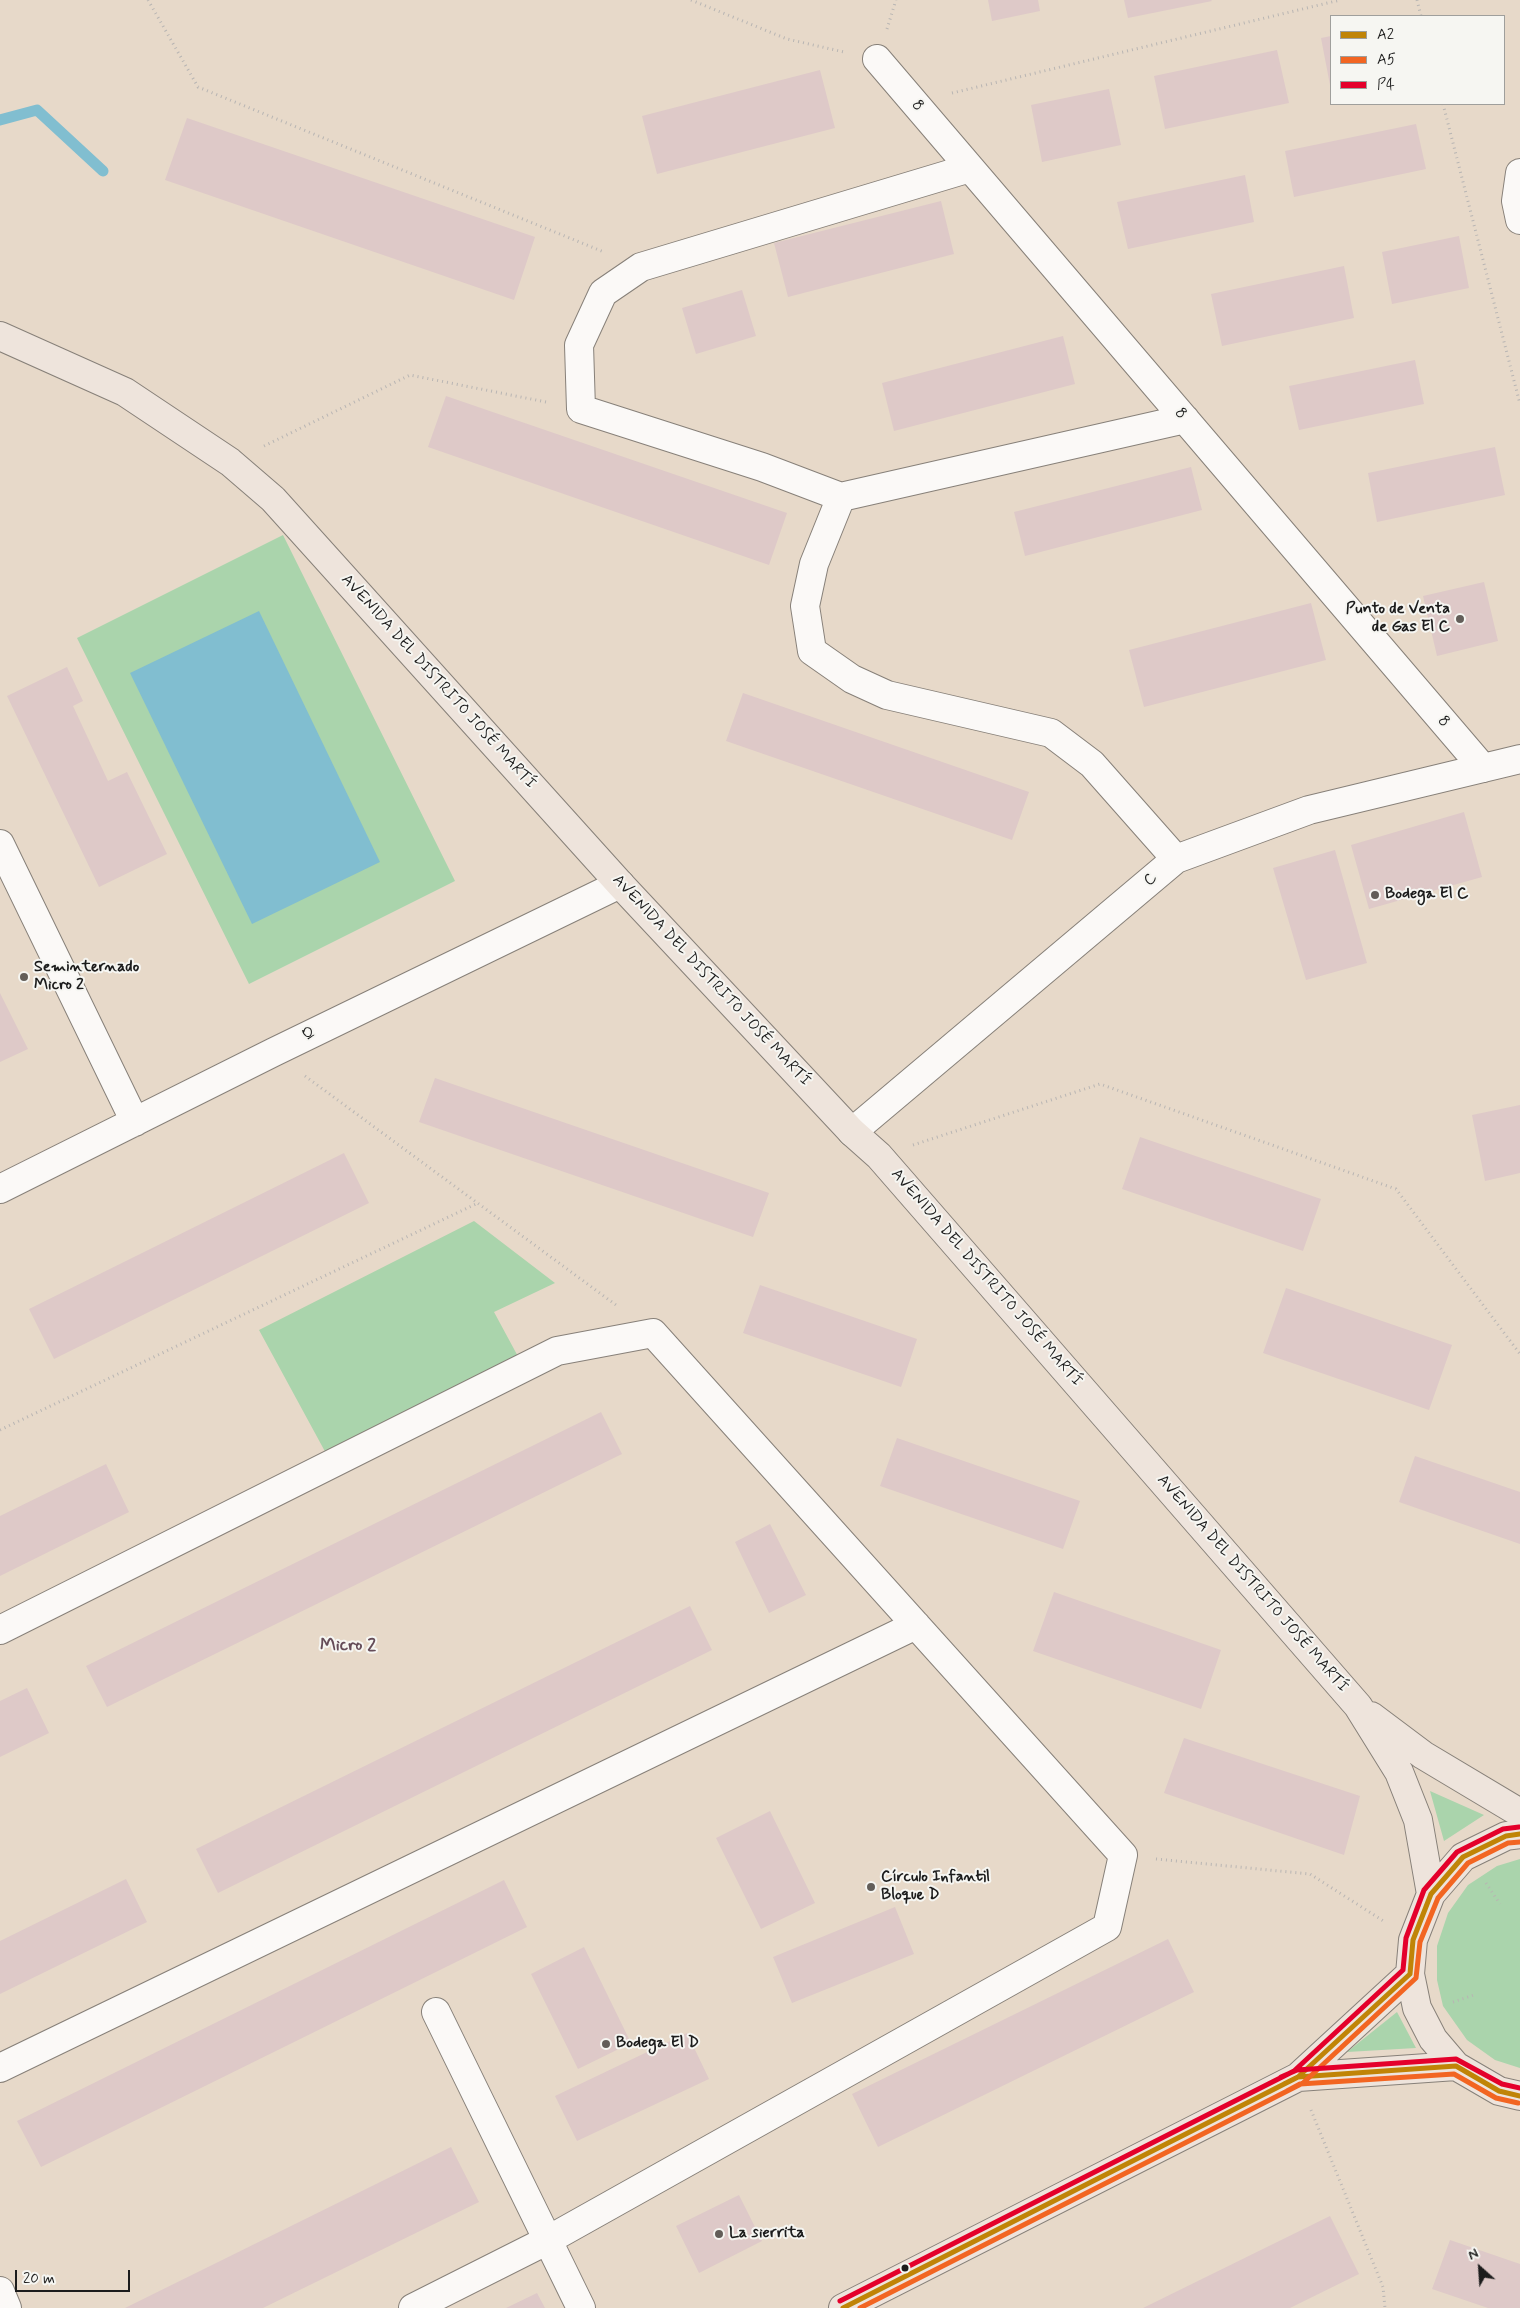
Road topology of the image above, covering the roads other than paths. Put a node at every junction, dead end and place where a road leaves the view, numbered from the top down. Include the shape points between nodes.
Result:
1 (877, 59) road end
2 (970, 168) junction
3 (1520, 173) edge
4 (1520, 220) edge
5 (0, 336) edge
6 (1185, 419) junction
7 (841, 497) junction
8 (1520, 759) edge
9 (1483, 768) junction
10 (0, 844) edge
11 (1176, 859) junction
12 (620, 884) junction
13 (135, 1122) junction
14 (852, 1132) junction
15 (0, 1189) edge
16 (916, 1625) junction
17 (0, 1630) edge
18 (1358, 1706) junction
19 (1520, 1813) edge
20 (1520, 1834) edge
21 (1431, 1894) junction
22 (1410, 1974) junction
23 (436, 2012) dead end
24 (1456, 2066) junction
25 (0, 2068) edge
26 (1298, 2077) junction
27 (1520, 2096) edge
28 (548, 2240) junction
29 (0, 2291) edge
30 (7, 2308) edge
31 (413, 2308) edge
32 (581, 2308) edge
33 (843, 2308) edge

1 - 2 street, 8
2 - 6 street, 8
2 - 7 street via 641,267 603,293 579,345 581,409 762,467
3 - 4 street via 1516,201
5 - 12 main road, AVENIDA DEL DISTRITO JOSÉ MARTÍ via 125,392 230,462 273,499
6 - 7 street
6 - 9 street, 8
7 - 11 street via 814,564 804,606 812,651 852,679 887,695 1051,733 1092,764
8 - 9 street, C
9 - 11 street, C via 1309,810
10 - 13 street
11 - 14 street, C
12 - 13 street, Q
12 - 14 main road, AVENIDA DEL DISTRITO JOSÉ MARTÍ
13 - 15 street, Q
14 - 18 main road, AVENIDA DEL DISTRITO JOSÉ MARTÍ via 879,1156
16 - 17 street via 653,1332 555,1347
16 - 25 street
16 - 28 street via 1123,1856 1107,1927
18 - 19 main road, AVENIDA DEL DISTRITO JOSÉ MARTÍ via 1423,1755
18 - 21 main road, AVENIDA DEL DISTRITO JOSÉ MARTÍ via 1399,1772 1418,1820
20 - 21 main road via 1506,1836 1463,1857
21 - 22 main road via 1413,1940
22 - 24 main road via 1417,2008 1433,2039
22 - 26 main road
23 - 28 street
24 - 26 main road
24 - 27 main road via 1498,2091
26 - 33 main road
28 - 31 street
28 - 32 street
29 - 30 street

